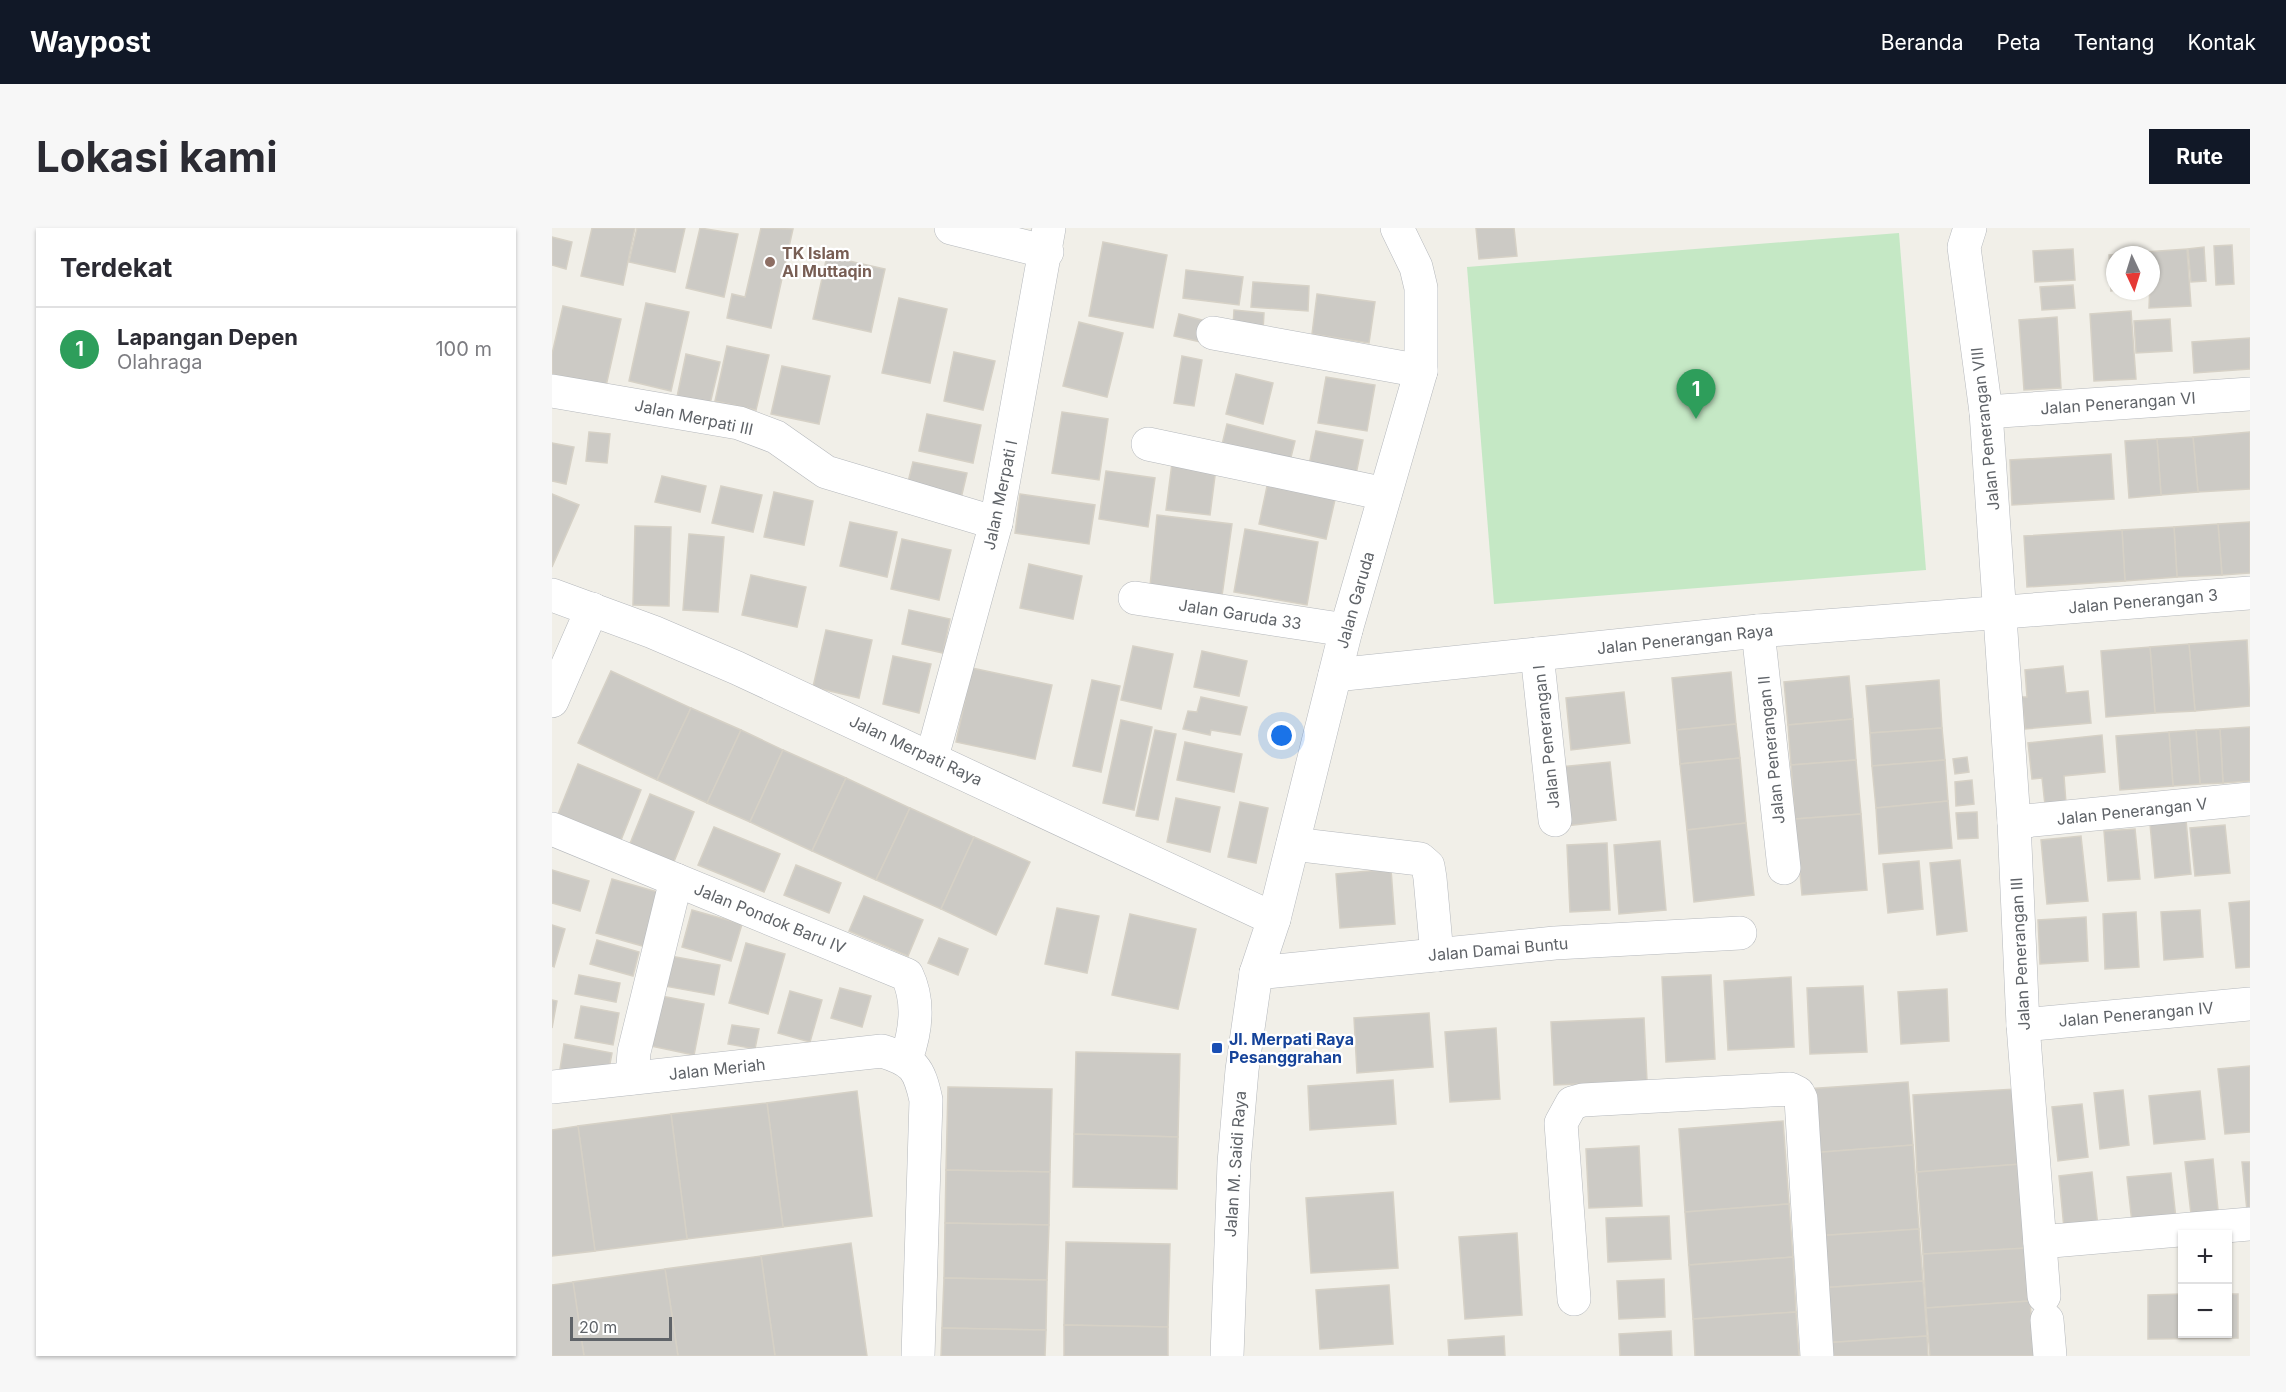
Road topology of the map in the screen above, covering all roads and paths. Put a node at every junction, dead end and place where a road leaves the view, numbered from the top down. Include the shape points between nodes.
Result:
1 (951, 228) edge
2 (1397, 228) edge
3 (1967, 237) edge
4 (1048, 240) edge
5 (1213, 333) dead end
6 (1421, 371) junction
7 (552, 391) edge
8 (2250, 394) edge
9 (1986, 412) junction
10 (1148, 444) dead end
11 (1385, 494) junction
12 (996, 523) junction
13 (2250, 593) edge
14 (552, 595) edge
15 (1135, 598) dead end
16 (592, 609) junction
17 (2035, 610) joint
18 (2001, 613) junction
19 (1346, 630) junction
20 (1758, 631) junction
21 (1537, 654) junction
22 (1335, 675) junction
23 (552, 701) edge
24 (932, 757) junction
25 (2250, 800) edge
26 (1555, 820) dead end
27 (2014, 822) junction
28 (552, 829) edge
29 (1293, 844) junction
30 (1784, 868) dead end
31 (676, 880) junction
32 (1274, 919) junction
33 (1740, 933) dead end
34 (1437, 955) junction
35 (1256, 973) junction
36 (2250, 1004) edge
37 (2023, 1025) junction
38 (894, 1055) junction
39 (632, 1078) junction
40 (552, 1087) edge
41 (2250, 1224) edge
42 (2040, 1242) junction
43 (1574, 1299) dead end
44 (918, 1356) edge
45 (1227, 1356) edge
46 (1817, 1356) edge
47 (2050, 1356) edge

1 - 4 street
2 - 6 street, Jalan Garuda via 1416,267 1421,288
3 - 9 street, Jalan Penerangan VIII
4 - 12 street, Jalan Merpati I
5 - 6 street
6 - 11 street, Jalan Garuda
7 - 12 street, Jalan Merpati III via 739,423 776,437 826,472
8 - 9 street, Jalan Penerangan VI
9 - 18 street, Jalan Penerangan VIII
10 - 11 street
11 - 19 street, Jalan Garuda
12 - 24 street, Jalan Merpati I
13 - 17 street, Jalan Penerangan 3
14 - 16 street, Jalan Merpati Raya
15 - 19 street, Jalan Garuda 33
16 - 23 street
16 - 24 street, Jalan Merpati Raya via 674,640
17 - 18 street, Jalan Penerangan Raya
18 - 20 street, Jalan Penerangan Raya
18 - 27 street, Jalan Penerangan III
19 - 22 street, Jalan Garuda
20 - 21 street, Jalan Penerangan Raya
20 - 30 street, Jalan Penerangan II
21 - 22 street, Jalan Penerangan Raya
21 - 26 street, Jalan Penerangan I
22 - 29 street, Jalan Garuda
24 - 32 street, Jalan Merpati Raya
25 - 27 street, Jalan Penerangan V
27 - 37 street, Jalan Penerangan III
28 - 31 street, Jalan Pondok Baru IV
29 - 32 street, Jalan Garuda
29 - 34 street via 1420,859 1428,866
31 - 38 street, Jalan Pondok Baru IV via 907,975 915,1000 914,1035
31 - 39 street via 634,1052
32 - 35 street, Jalan Garuda
33 - 34 street, Jalan Damai Buntu via 1555,943
34 - 35 street, Jalan Damai Buntu
35 - 45 street, Jalan M. Saidi Raya via 1234,1163
36 - 37 street, Jalan Penerangan IV
37 - 42 street, Jalan Penerangan III
38 - 39 street, Jalan Meriah
38 - 44 street via 920,1075 926,1100
39 - 40 street, Jalan Meriah
41 - 42 street
42 - 47 street, Jalan Penerangan III
43 - 46 street via 1561,1123 1572,1103 1790,1089 1801,1099

